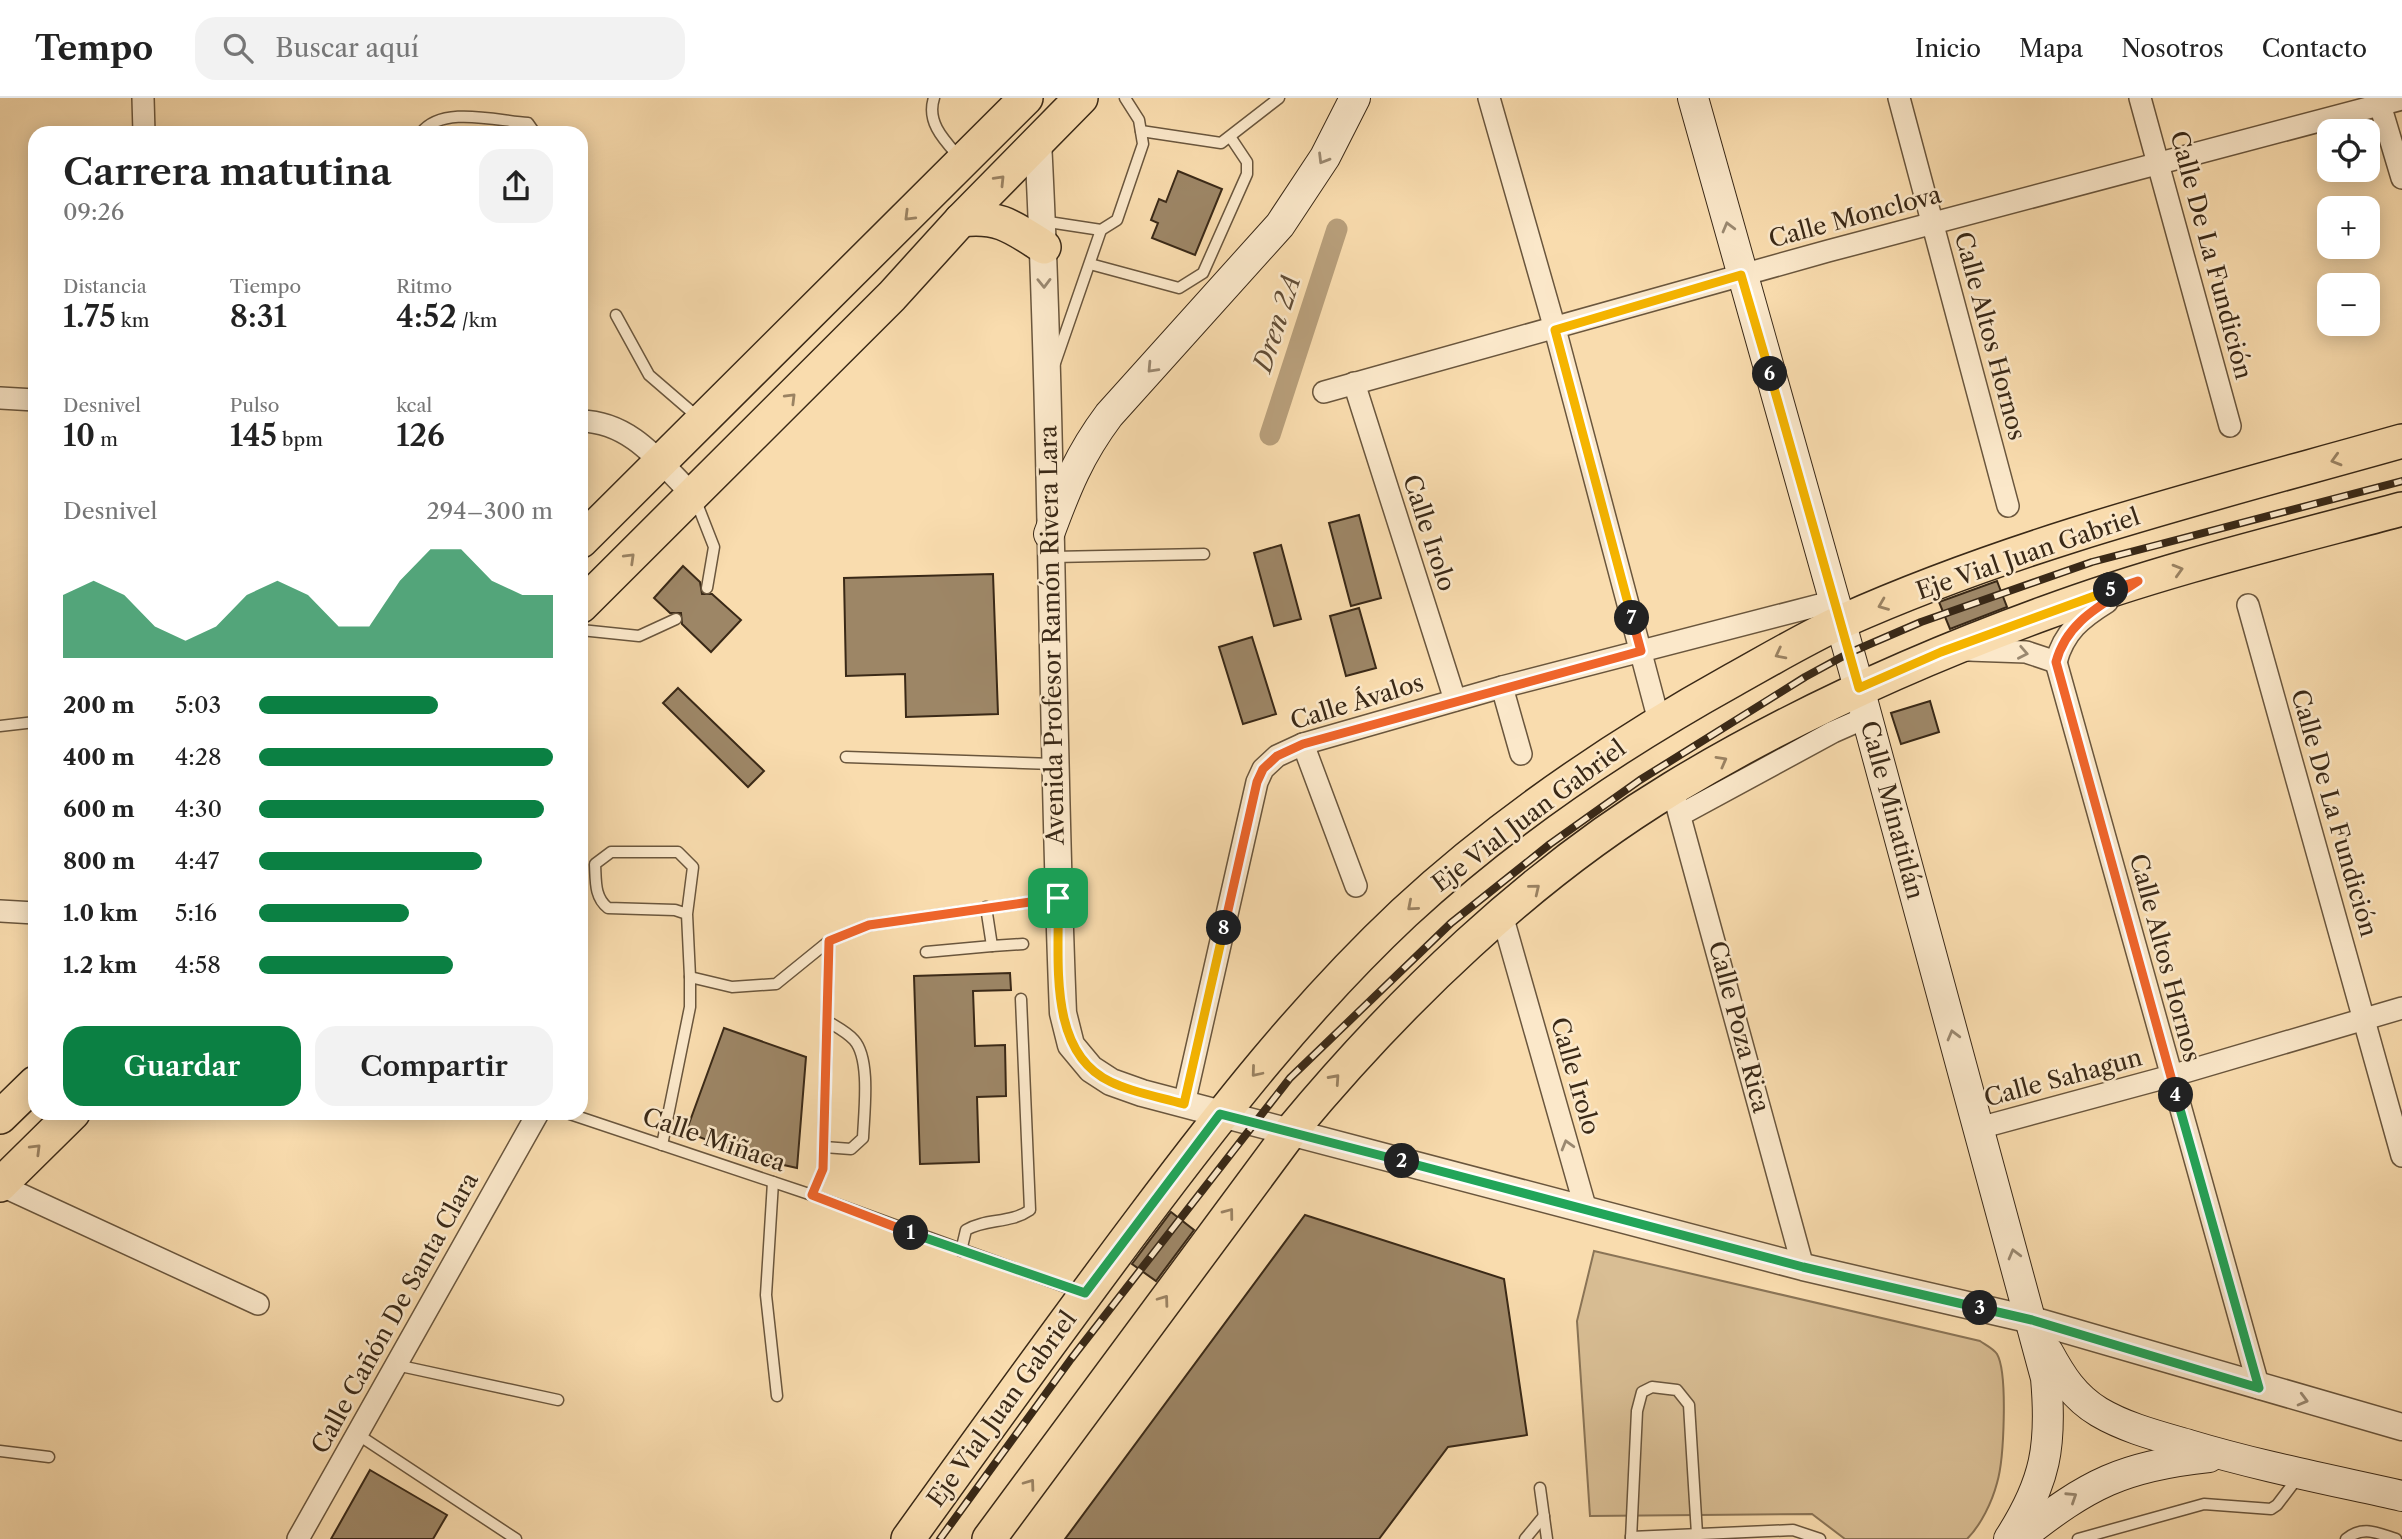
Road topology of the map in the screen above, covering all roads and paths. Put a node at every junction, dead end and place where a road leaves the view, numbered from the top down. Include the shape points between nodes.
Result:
1 (143, 98) edge
2 (934, 98) edge
3 (1026, 98) edge
4 (1035, 98) edge
5 (1082, 98) edge
6 (1125, 98) edge
7 (1279, 98) edge
8 (1354, 98) edge
9 (1489, 98) edge
10 (1693, 98) edge
11 (1899, 98) edge
12 (2140, 98) edge
13 (2402, 99) edge
14 (2379, 101) edge
15 (484, 120) junction
16 (144, 126) edge
17 (426, 126) edge
18 (484, 126) edge
19 (530, 126) edge
20 (1141, 131) junction
21 (1231, 138) junction
22 (1038, 141) junction
23 (963, 162) junction
24 (2159, 163) junction
25 (2402, 178) edge
26 (961, 220) junction
27 (1933, 223) junction
28 (1101, 230) junction
29 (1043, 234) junction
30 (1090, 264) junction
31 (1741, 275) junction
32 (616, 315) dead end
33 (1555, 330) junction
34 (1354, 383) junction
35 (1046, 385) junction
36 (1324, 392) dead end
37 (0, 398) edge
38 (28, 400) edge
39 (702, 421) junction
40 (588, 422) edge
41 (2230, 426) dead end
42 (2402, 441) edge
43 (660, 463) junction
44 (694, 496) junction
45 (2008, 506) dead end
46 (2402, 509) edge
47 (588, 534) edge
48 (1049, 546) junction
49 (1204, 554) dead end
50 (2138, 581) junction
51 (707, 589) dead end
52 (588, 599) edge
53 (2248, 605) dead end
54 (1838, 612) junction
55 (676, 619) dead end
56 (588, 631) edge
57 (1641, 651) junction
58 (1941, 652) junction
59 (2056, 662) junction
60 (1502, 687) junction
61 (1454, 700) junction
62 (1863, 702) junction
63 (1659, 721) junction
64 (28, 723) edge
65 (0, 726) edge
66 (1303, 744) junction
67 (1521, 754) dead end
68 (846, 757) dead end
69 (1053, 764) junction
70 (1676, 802) junction
71 (1356, 887) dead end
72 (1058, 898) junction
73 (986, 906) junction
74 (0, 911) edge
75 (28, 913) edge
76 (687, 914) junction
77 (1502, 915) junction
78 (829, 941) junction
79 (1023, 944) dead end
80 (992, 946) junction
81 (926, 952) dead end
82 (690, 977) junction
83 (1021, 999) dead end
84 (2402, 1008) edge
85 (2365, 1018) junction
86 (827, 1021) junction
87 (2171, 1076) junction
88 (28, 1090) edge
89 (1184, 1104) junction
90 (1220, 1114) junction
91 (0, 1117) edge
92 (66, 1120) edge
93 (534, 1120) edge
94 (588, 1120) edge
95 (1979, 1128) junction
96 (1290, 1131) junction
97 (662, 1145) junction
98 (824, 1147) junction
99 (2402, 1156) edge
100 (773, 1182) junction
101 (0, 1185) edge
102 (812, 1195) junction
103 (1586, 1210) junction
104 (961, 1251) junction
105 (1803, 1267) junction
106 (1085, 1293) junction
107 (258, 1304) dead end
108 (2032, 1320) junction
109 (396, 1365) junction
110 (2259, 1388) junction
111 (777, 1396) dead end
112 (558, 1400) dead end
113 (2402, 1427) edge
114 (357, 1434) junction
115 (0, 1451) edge
116 (2223, 1455) junction
117 (49, 1457) dead end
118 (2301, 1473) junction
119 (1540, 1488) dead end
120 (2402, 1496) edge
121 (1544, 1516) junction
122 (1697, 1534) junction
123 (1631, 1538) edge
124 (298, 1539) edge
125 (516, 1539) edge
126 (908, 1539) edge
127 (989, 1539) edge
128 (1525, 1539) edge
129 (1547, 1539) edge
130 (1820, 1539) edge
131 (2010, 1539) edge
132 (2018, 1539) edge
133 (2078, 1539) edge
134 (2346, 1539) edge
135 (2396, 1539) edge

1 - 16 street
2 - 23 lane via 930,109 937,130
3 - 23 main road
4 - 22 main road, Avenida Profesor Ramón Rivera Lara
5 - 22 main road
6 - 20 lane
7 - 21 lane
8 -> 48 main road via 1325,157 1280,225 1088,443 1070,474
9 - 33 street
31 -> 10 main road, Calle Minatitlán
11 - 27 street, Calle Altos Hornos
12 - 24 street, Calle De La Fundición
13 - 14 street, Calle Monclova
14 - 24 street, Calle Monclova
14 - 25 street
15 - 17 lane via 446,117
15 - 18 lane
15 - 19 lane
20 - 21 lane via 1222,143
20 - 28 lane via 1143,145 1117,220
21 - 30 lane via 1247,162 1247,174 1203,273 1180,288
26 -> 22 main road
22 - 29 street, Avenida Profesor Ramón Rivera Lara
23 -> 39 main road
24 - 27 street, Calle Monclova
24 - 41 street, Calle De La Fundición
26 - 29 main road via 983,217
44 -> 26 main road
27 - 31 street, Calle Monclova
27 - 45 street, Calle Altos Hornos
28 - 29 lane
28 - 30 lane
29 -> 35 street, Avenida Profesor Ramón Rivera Lara
30 - 35 lane
31 - 33 street, Calle Monclova
31 - 54 main road, Calle Minatitlán
32 - 39 lane via 649,375
33 - 34 street, Calle Monclova
33 - 57 street
34 - 36 street, Calle Monclova
34 - 61 street, Calle Irolo
35 - 48 street, Avenida Profesor Ramón Rivera Lara
37 - 38 street
39 - 43 main road
40 - 43 street via 619,429 637,439
42 -> 54 main road, Eje Vial Juan Gabriel via 2036,547
43 - 44 street
43 - 47 main road
44 - 51 lane via 714,547
52 -> 44 main road
50 -> 46 main road
48 - 49 lane
48 - 69 street, Avenida Profesor Ramón Rivera Lara
50 - 58 main road
50 - 59 street via 2071,628
53 - 85 street, Calle De La Fundición
54 - 57 street, Calle Ávalos
54 - 62 main road, Calle Minatitlán
54 -> 63 main road, Eje Vial Juan Gabriel
55 - 56 lane via 639,636
57 - 60 street, Calle Ávalos
57 - 63 street
58 -> 59 street via 2004,650
58 - 62 main road
59 - 87 street, Calle Altos Hornos
60 - 61 street, Calle Ávalos
60 - 67 street
61 - 66 street, Calle Ávalos
62 - 70 main road
95 -> 62 main road, Calle Minatitlán
63 -> 90 main road, Eje Vial Juan Gabriel via 1549,796 1402,915 1294,1027
64 - 65 lane
66 - 71 street
66 - 89 street, Calle Ávalos via 1277,756 1257,782
68 - 69 lane
69 - 72 street, Avenida Profesor Ramón Rivera Lara
77 -> 70 main road via 1578,854
70 - 105 street, Calle Poza Rica
72 - 73 lane
72 - 89 street, Avenida Profesor Ramón Rivera Lara via 1063,1013 1071,1045 1090,1069 1111,1082
73 - 78 lane via 869,925
73 - 80 lane
74 - 75 street
76 - 76 lane via 608,908 597,893 595,864 611,852 678,852 693,867
76 - 82 lane
96 -> 77 main road via 1393,1017
103 -> 77 street, Calle Irolo
78 - 82 lane via 776,984 732,986
78 - 86 lane
79 - 80 lane
80 - 81 lane
82 - 97 lane via 690,1007
83 - 104 lane via 1030,1210 966,1230
84 - 85 street, Calle Sahagun
85 - 87 street, Calle Sahagun
85 - 99 street, Calle De La Fundición
86 - 98 lane
86 - 98 lane via 854,1039 862,1053 864,1103 863,1138 851,1149
87 - 95 street, Calle Sahagun
87 - 110 street, Calle Altos Hornos
88 - 91 main road
89 - 90 street, Avenida Profesor Ramón Rivera Lara
90 - 96 street
90 - 106 main road, Eje Vial Juan Gabriel
101 -> 92 main road
93 - 109 street, Calle Cañón De Santa Clara
94 - 97 lane, Calle Miñaca
108 -> 95 main road, Calle Minatitlán
96 - 103 street
127 -> 96 main road
97 - 100 lane, Calle Miñaca
98 - 102 lane via 823,1169
100 - 102 lane, Calle Miñaca
100 - 111 lane via 766,1295
101 - 107 street
102 - 104 lane, Calle Miñaca
103 - 105 street
104 - 106 lane, Calle Miñaca
105 - 108 street
106 - 126 main road, Eje Vial Juan Gabriel
108 - 110 street
108 - 116 main road via 2060,1376 2098,1411 2129,1426
108 - 131 main road via 2046,1378 2050,1426 2046,1459 2031,1505
109 - 112 lane
109 - 114 street, Calle Cañón De Santa Clara
110 -> 113 street
114 - 124 street, Calle Cañón De Santa Clara
114 - 125 lane
115 - 117 lane
116 - 118 main road
132 -> 116 main road via 2051,1511 2113,1477 2165,1462
118 - 120 main road
118 - 133 lane via 2271,1508 2204,1504
119 - 121 lane
121 - 128 lane
121 - 129 lane
122 - 123 lane
122 - 123 lane via 1689,1405 1677,1390 1652,1387 1642,1392 1637,1411
122 - 130 lane via 1793,1530
134 - 135 lane via 2366,1530

